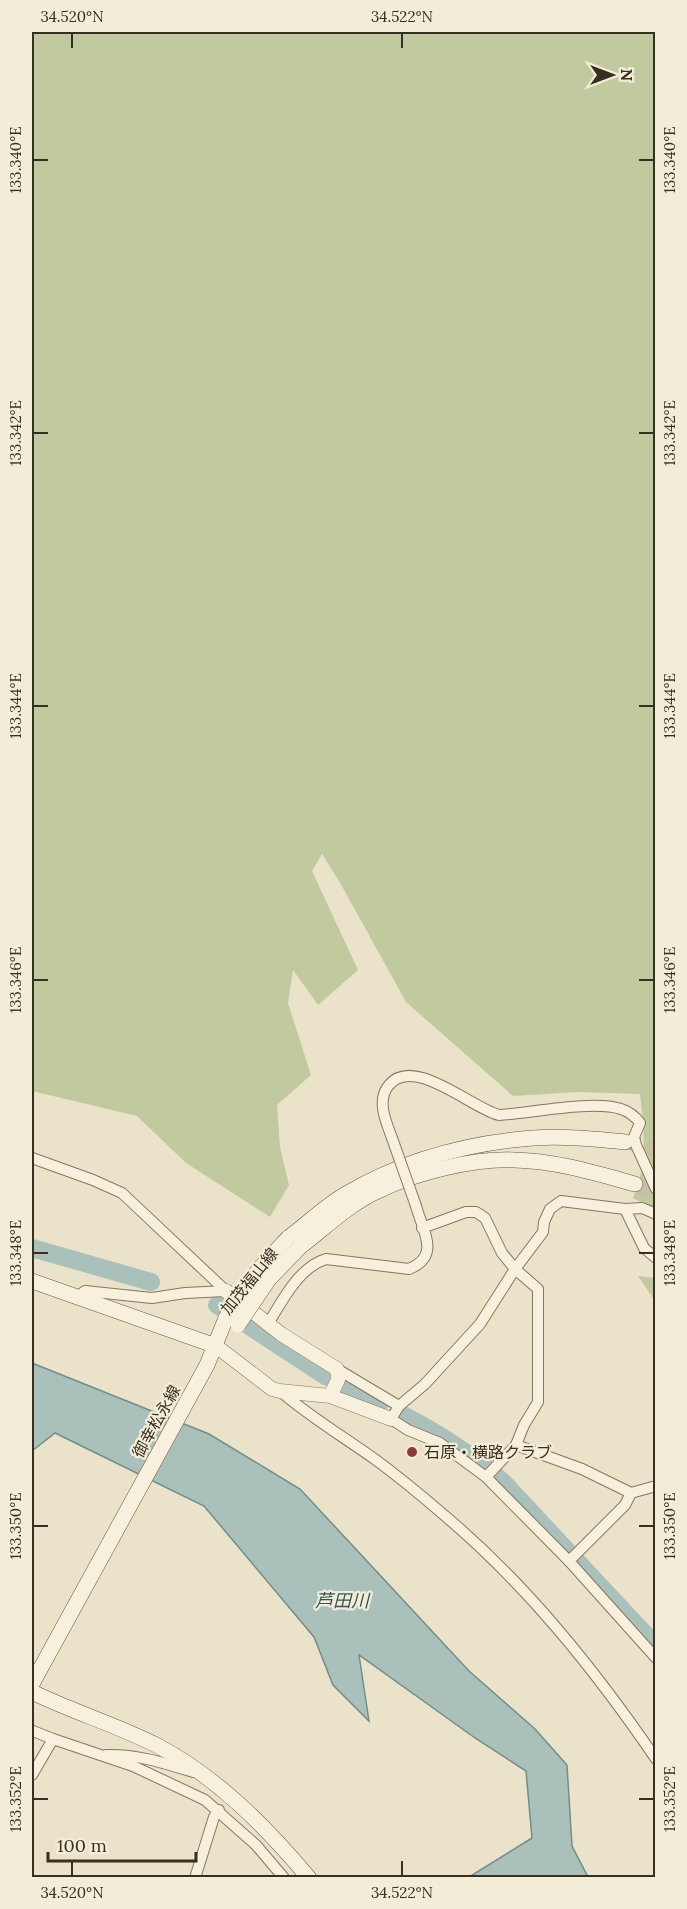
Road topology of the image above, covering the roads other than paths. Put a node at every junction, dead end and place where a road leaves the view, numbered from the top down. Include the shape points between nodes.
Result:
1 (625, 1142) tunnel mouth
2 (32, 1158) edge
3 (635, 1184) tunnel mouth
4 (656, 1189) edge
5 (625, 1209) junction
6 (656, 1214) edge
7 (422, 1228) junction
8 (294, 1243) junction
9 (656, 1258) edge
10 (515, 1269) junction
11 (32, 1281) edge
12 (226, 1291) junction
13 (76, 1298) junction
14 (268, 1324) junction
15 (216, 1346) junction
16 (337, 1370) junction
17 (280, 1391) junction
18 (330, 1396) junction
19 (399, 1406) junction
20 (391, 1419) junction
21 (516, 1445) junction
22 (489, 1473) junction
23 (656, 1486) edge
24 (631, 1493) junction
25 (569, 1561) junction
26 (656, 1658) edge
27 (32, 1684) edge
28 (32, 1692) edge
29 (33, 1731) dead end
30 (52, 1739) junction
31 (100, 1756) junction
32 (656, 1759) edge
33 (32, 1775) edge
34 (206, 1777) junction
35 (219, 1810) junction
36 (195, 1878) edge
37 (284, 1878) edge
38 (309, 1878) edge

1 - 8 main road, 加茂福山線 via 533,1138 465,1148 423,1160 380,1175 343,1195
2 - 12 street via 122,1194
3 - 8 main road, 加茂福山線 via 550,1163 513,1159 468,1164 425,1173 377,1191
4 - 7 street, bridge via 634,1137 640,1123 621,1109 595,1106 499,1115 432,1081 398,1077 384,1092 383,1105
5 - 6 street via 642,1208
5 - 9 street via 644,1248
5 - 10 street via 561,1201 550,1209 543,1232
7 - 10 street via 476,1212 485,1218 502,1253
7 - 14 street via 429,1250 418,1265 409,1269 326,1259 313,1263
8 - 15 main road, 加茂福山線, bridge
10 - 19 street via 480,1324 425,1384
10 - 21 street via 538,1289 539,1384 538,1402
11 - 13 main road
12 - 13 street via 152,1298 85,1292
12 - 14 street
13 - 15 main road
14 - 16 street
15 - 17 street via 264,1384
15 - 27 main road, 御幸松永線
16 - 18 street via 338,1380
16 - 19 street
17 - 18 street
17 - 32 street via 377,1461 445,1516 508,1575 607,1689
18 - 20 street
19 - 20 street
20 - 22 street
21 - 22 street
21 - 24 street via 582,1469
22 - 25 street
23 - 24 street
24 - 25 street via 625,1505
25 - 26 street
28 - 34 main road via 156,1746
29 - 30 street
30 - 31 street
30 - 33 street
31 - 34 street via 122,1754 155,1760
31 - 35 street via 133,1766
34 - 38 main road via 279,1842
35 - 36 street
35 - 37 street

